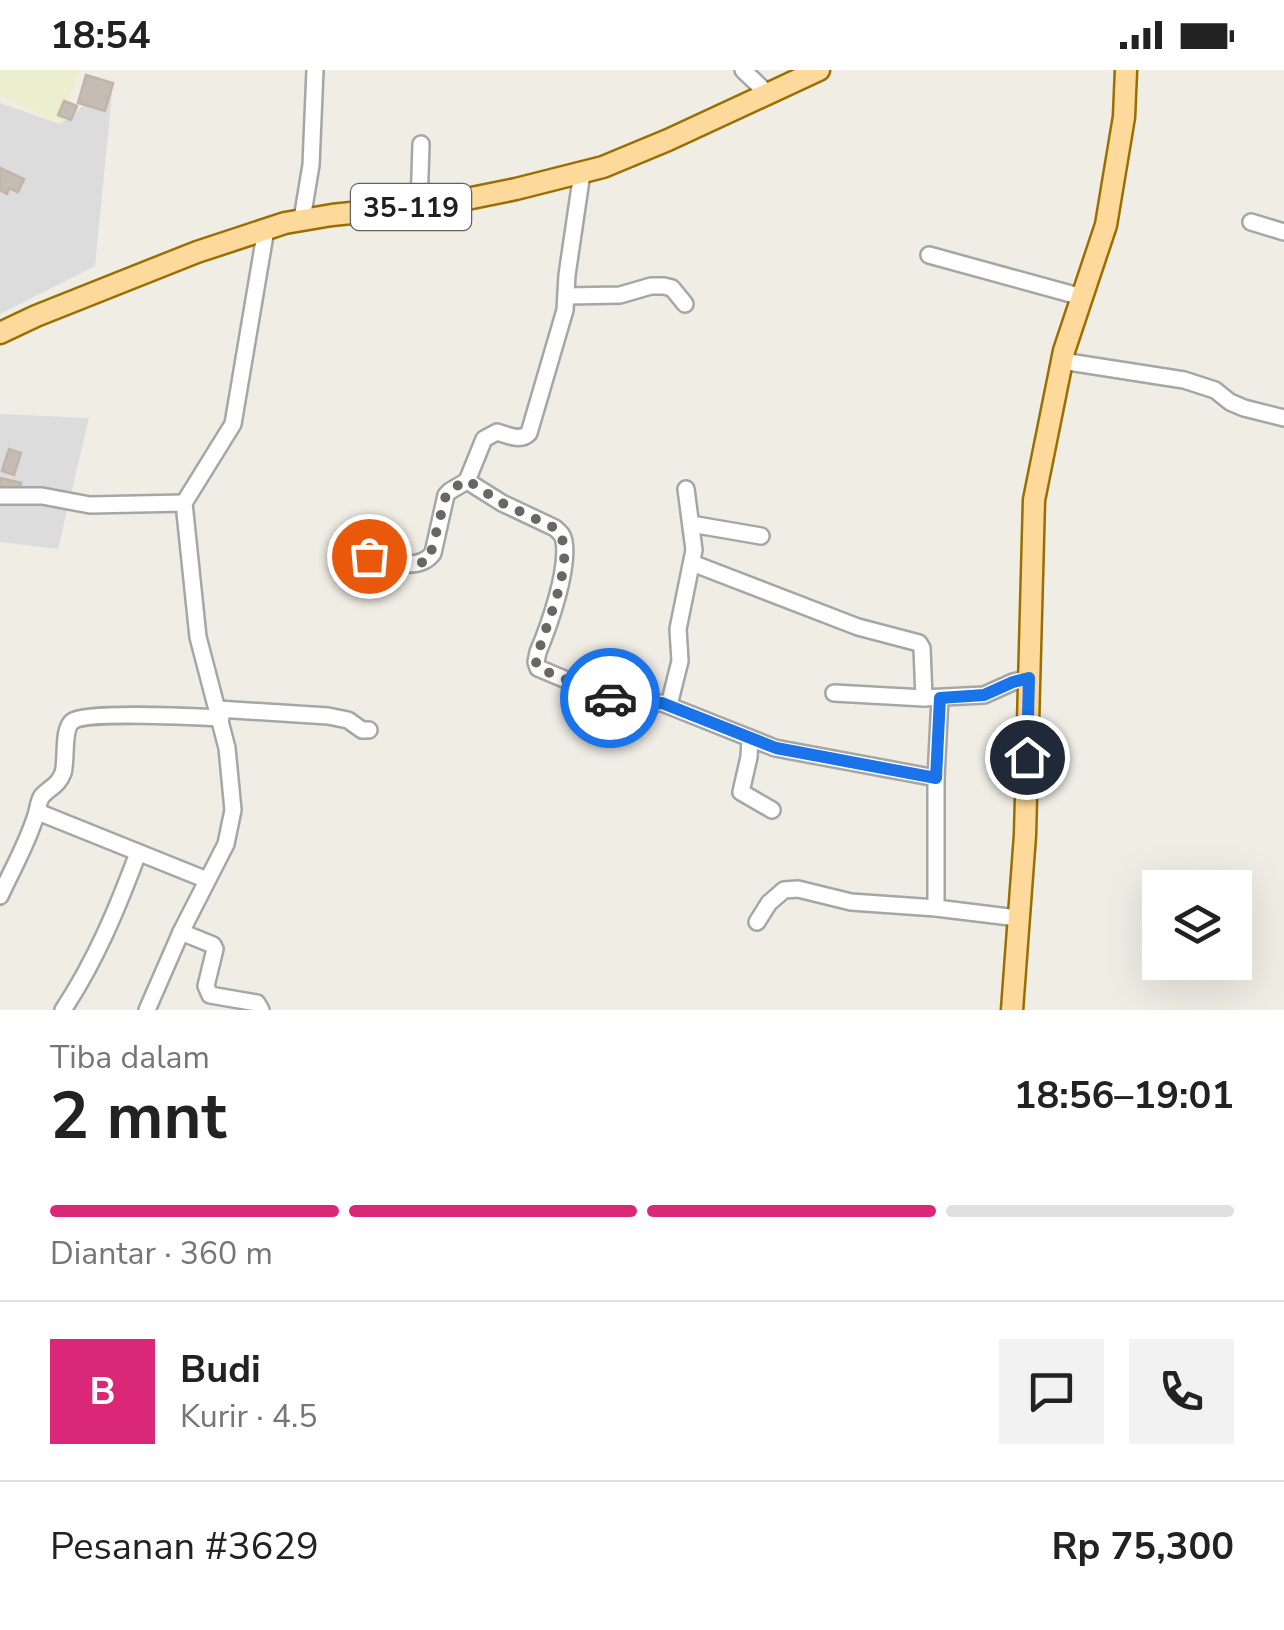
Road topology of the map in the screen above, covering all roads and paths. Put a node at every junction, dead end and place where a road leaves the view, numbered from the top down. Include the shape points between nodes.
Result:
1 (315, 70) edge
2 (743, 70) edge
3 (819, 70) edge
4 (1126, 70) edge
5 (768, 94) junction
6 (421, 144) dead end
7 (582, 173) junction
8 (419, 206) junction
9 (302, 219) junction
10 (1251, 222) dead end
11 (266, 229) junction
12 (1284, 232) edge
13 (929, 256) dead end
14 (567, 296) junction
15 (1082, 297) junction
16 (685, 304) dead end
17 (0, 333) edge
18 (1062, 361) junction
19 (1284, 418) edge
20 (467, 480) junction
21 (686, 489) dead end
22 (0, 496) edge
23 (184, 503) junction
24 (691, 524) junction
25 (761, 536) dead end
26 (369, 556) dead end
27 (692, 563) junction
28 (1029, 678) junction
29 (834, 693) dead end
30 (932, 698) junction
31 (670, 705) junction
32 (220, 714) junction
33 (369, 730) dead end
34 (750, 739) junction
35 (936, 778) junction
36 (772, 810) dead end
37 (38, 812) junction
38 (138, 853) junction
39 (208, 880) junction
40 (0, 896) edge
41 (936, 908) junction
42 (1018, 918) junction
43 (757, 922) dead end
44 (181, 932) junction
45 (63, 1010) edge
46 (146, 1010) edge
47 (262, 1010) edge
48 (1012, 1010) edge

1 - 9 street
2 - 5 street
3 - 5 main road, 35-119
4 - 15 main road via 1114,185
5 - 7 main road, 35-119
6 - 8 street
7 - 8 main road, 35-119
7 - 14 street
8 - 9 main road, 35-119
9 - 11 main road, 35-119
10 - 12 street
11 - 17 main road, 35-119
11 - 23 street via 234,424
13 - 15 street
14 - 16 street via 664,286
14 - 20 street via 529,433 520,438 497,432 484,439
15 - 18 main road
18 - 19 street via 1184,380
18 - 28 main road via 1034,500
20 - 26 street via 446,495 429,560 408,564
20 - 31 street via 561,533 561,578 538,668 628,704
21 - 24 street
22 - 23 street
23 - 32 street via 198,637
24 - 25 street
24 - 27 street
27 - 30 street via 858,627 919,643
27 - 31 street
28 - 30 street via 984,695
28 - 42 main road
29 - 30 street
30 - 35 street
31 - 34 street
32 - 33 street via 328,716
32 - 37 street via 72,721 62,774
32 - 39 street via 232,822
34 - 35 street
34 - 36 street via 742,792
35 - 41 street
37 - 38 street
37 - 40 street
38 - 39 street
38 - 45 street via 104,940
39 - 44 street
41 - 42 street
41 - 43 street via 784,890
42 - 48 main road
44 - 46 street
44 - 47 street via 216,949 206,986 210,996 256,1002

